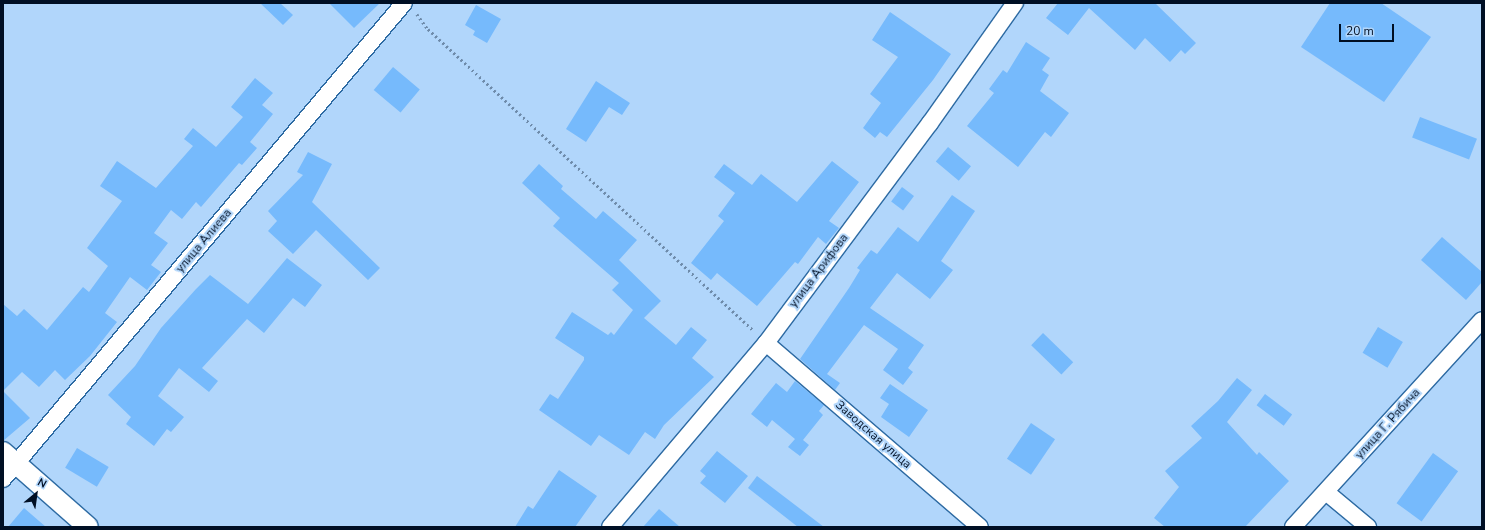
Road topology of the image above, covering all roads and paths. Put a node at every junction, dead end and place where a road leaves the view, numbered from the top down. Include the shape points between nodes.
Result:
1 (1015, 3) edge
2 (409, 6) edge
3 (1482, 320) edge
4 (766, 343) junction
5 (10, 458) edge
6 (3, 479) edge
7 (1326, 492) junction
8 (88, 527) edge
9 (610, 527) edge
10 (980, 527) edge
11 (1293, 527) edge
12 (1368, 527) edge

1 - 4 street, улица Арифова via 930,123
2 - 4 path via 428,29
2 - 5 street, улица Алиева
3 - 7 street, улица Г. Рябича
4 - 9 street, улица Арифова
4 - 10 street, Заводская улица
5 - 6 street, улица Алиева
5 - 8 street
7 - 11 street, улица Г. Рябича
7 - 12 street

